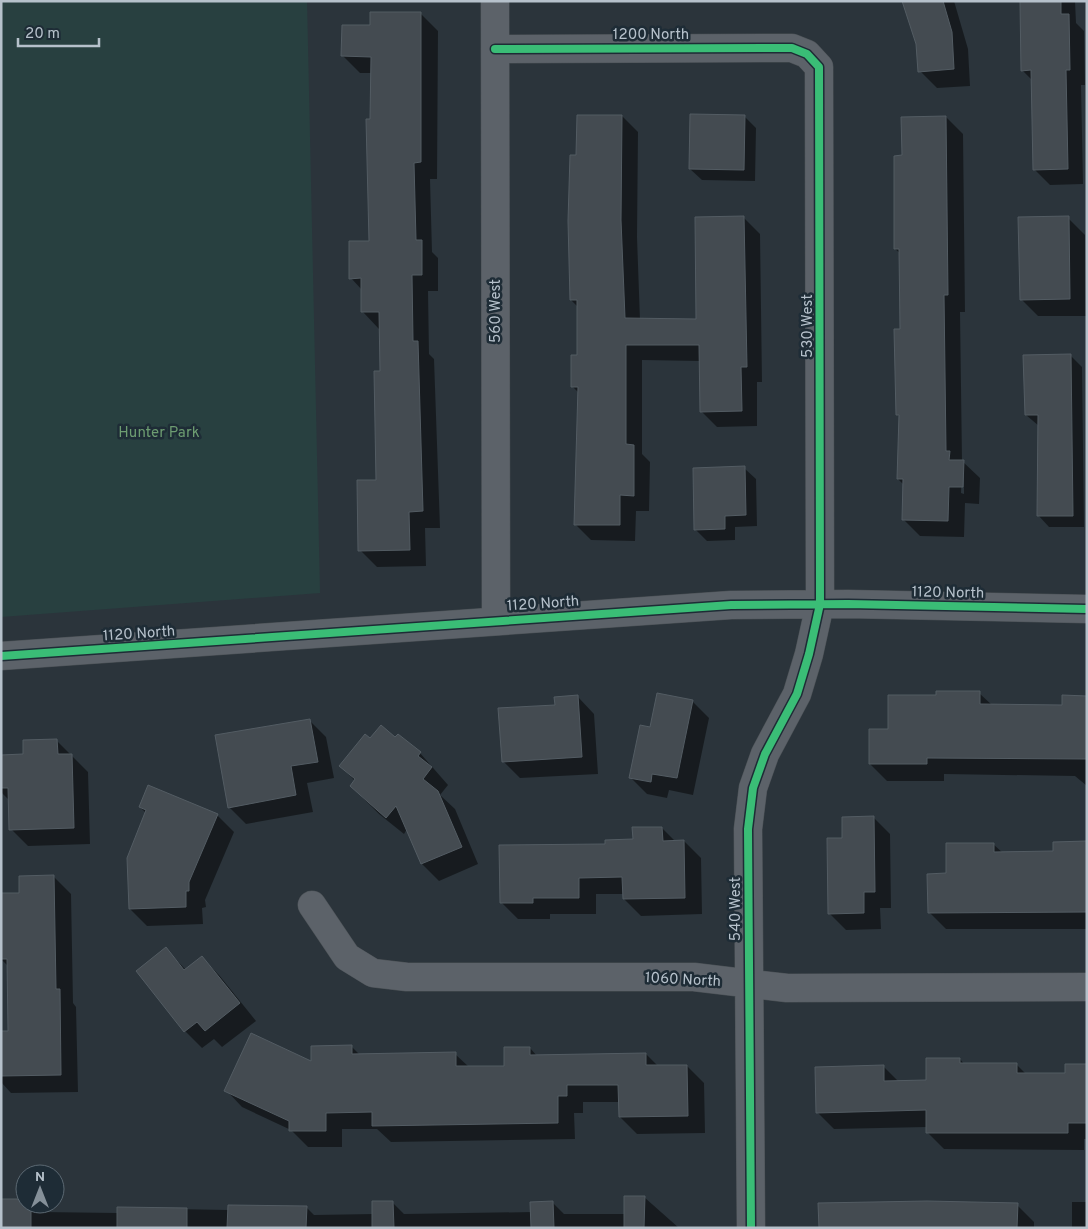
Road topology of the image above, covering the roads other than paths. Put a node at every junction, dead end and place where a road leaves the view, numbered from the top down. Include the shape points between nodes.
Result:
1 (495, 1) edge
2 (495, 49) junction
3 (807, 54) joint
4 (820, 604) junction
5 (1087, 609) edge
6 (496, 620) junction
7 (1, 656) edge
8 (312, 905) dead end
9 (749, 983) junction
10 (1087, 987) edge
11 (751, 1228) edge

1 - 2 street, 560 West
2 - 3 street, 1200 North via 792,48
2 - 6 street, 560 West
3 - 4 street, 530 West via 819,68
4 - 5 street, 1120 North
4 - 6 street, 1120 North via 730,605
4 - 9 street, 540 West via 796,694 764,754 753,788 748,829
6 - 7 street, 1120 North
8 - 9 street, 1060 North via 347,957 373,973 407,978 694,977
9 - 10 street, 1060 North via 788,988
9 - 11 street, 540 West

